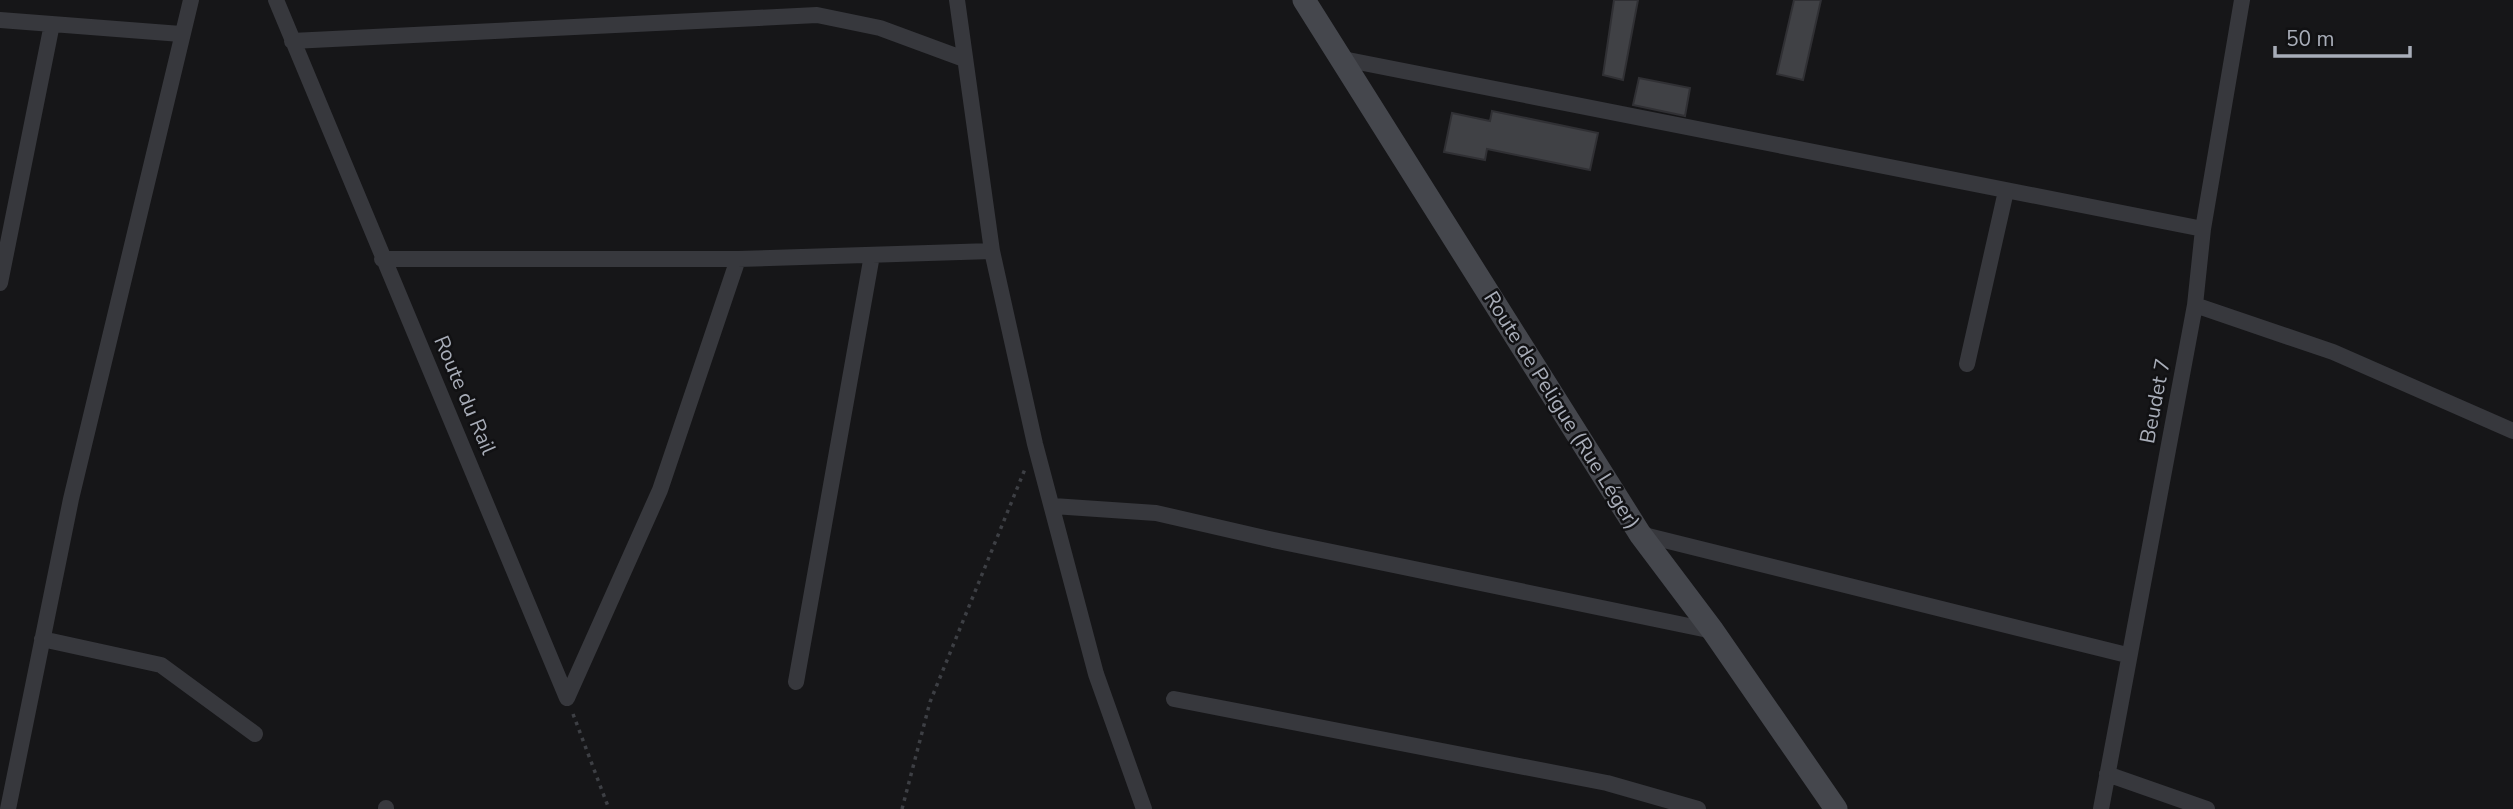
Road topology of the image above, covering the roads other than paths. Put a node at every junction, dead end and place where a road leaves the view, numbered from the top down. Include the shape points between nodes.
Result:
1 (191, 0) edge
2 (276, 0) edge
3 (957, 0) edge
4 (1304, 0) edge
5 (2242, 0) edge
6 (0, 20) edge
7 (52, 24) junction
8 (181, 34) junction
9 (292, 41) junction
10 (964, 59) junction
11 (1343, 59) junction
12 (2006, 191) junction
13 (2203, 229) junction
14 (992, 251) junction
15 (872, 255) junction
16 (382, 259) junction
17 (738, 259) junction
18 (0, 283) edge
19 (2195, 305) junction
20 (1967, 365) dead end
21 (2513, 431) edge
22 (1054, 506) junction
23 (1640, 534) junction
24 (1713, 631) junction
25 (42, 639) junction
26 (2127, 655) junction
27 (796, 682) dead end
28 (1174, 699) dead end
29 (255, 734) dead end
30 (2107, 774) junction
31 (8, 809) edge
32 (1144, 809) edge
33 (1698, 809) edge
34 (1836, 809) edge
35 (2101, 809) edge
36 (2207, 809) edge

1 - 8 street
2 - 9 street, Route du Rail
3 - 10 street
4 - 11 street, Route de Peligue (Rue Léger)
5 - 13 street, Beudet 7
6 - 7 street
7 - 8 street
7 - 18 street
8 - 25 street
9 - 10 street via 817,15 880,29
9 - 16 street, Route du Rail
10 - 14 street
11 - 12 street
11 - 23 street, Route de Peligue (Rue Léger)
12 - 13 street
12 - 20 street
13 - 19 street, Beudet 7
14 - 15 street
14 - 22 street via 1035,444
15 - 17 street
15 - 27 street
16 - 17 street
16 - 17 street, Route du Rail via 449,408 567,698 660,490
19 - 21 street via 2333,352
19 - 26 street, Beudet 7
22 - 24 street via 1156,513
22 - 32 street via 1096,674
23 - 24 street, Route de Peligue (Rue Léger)
23 - 26 street
24 - 34 street, Route de Peligue (Rue Léger)
25 - 29 street via 161,665
25 - 31 street
26 - 30 street, Beudet 7
28 - 33 street via 1607,783
30 - 35 street, Beudet 7
30 - 36 street

